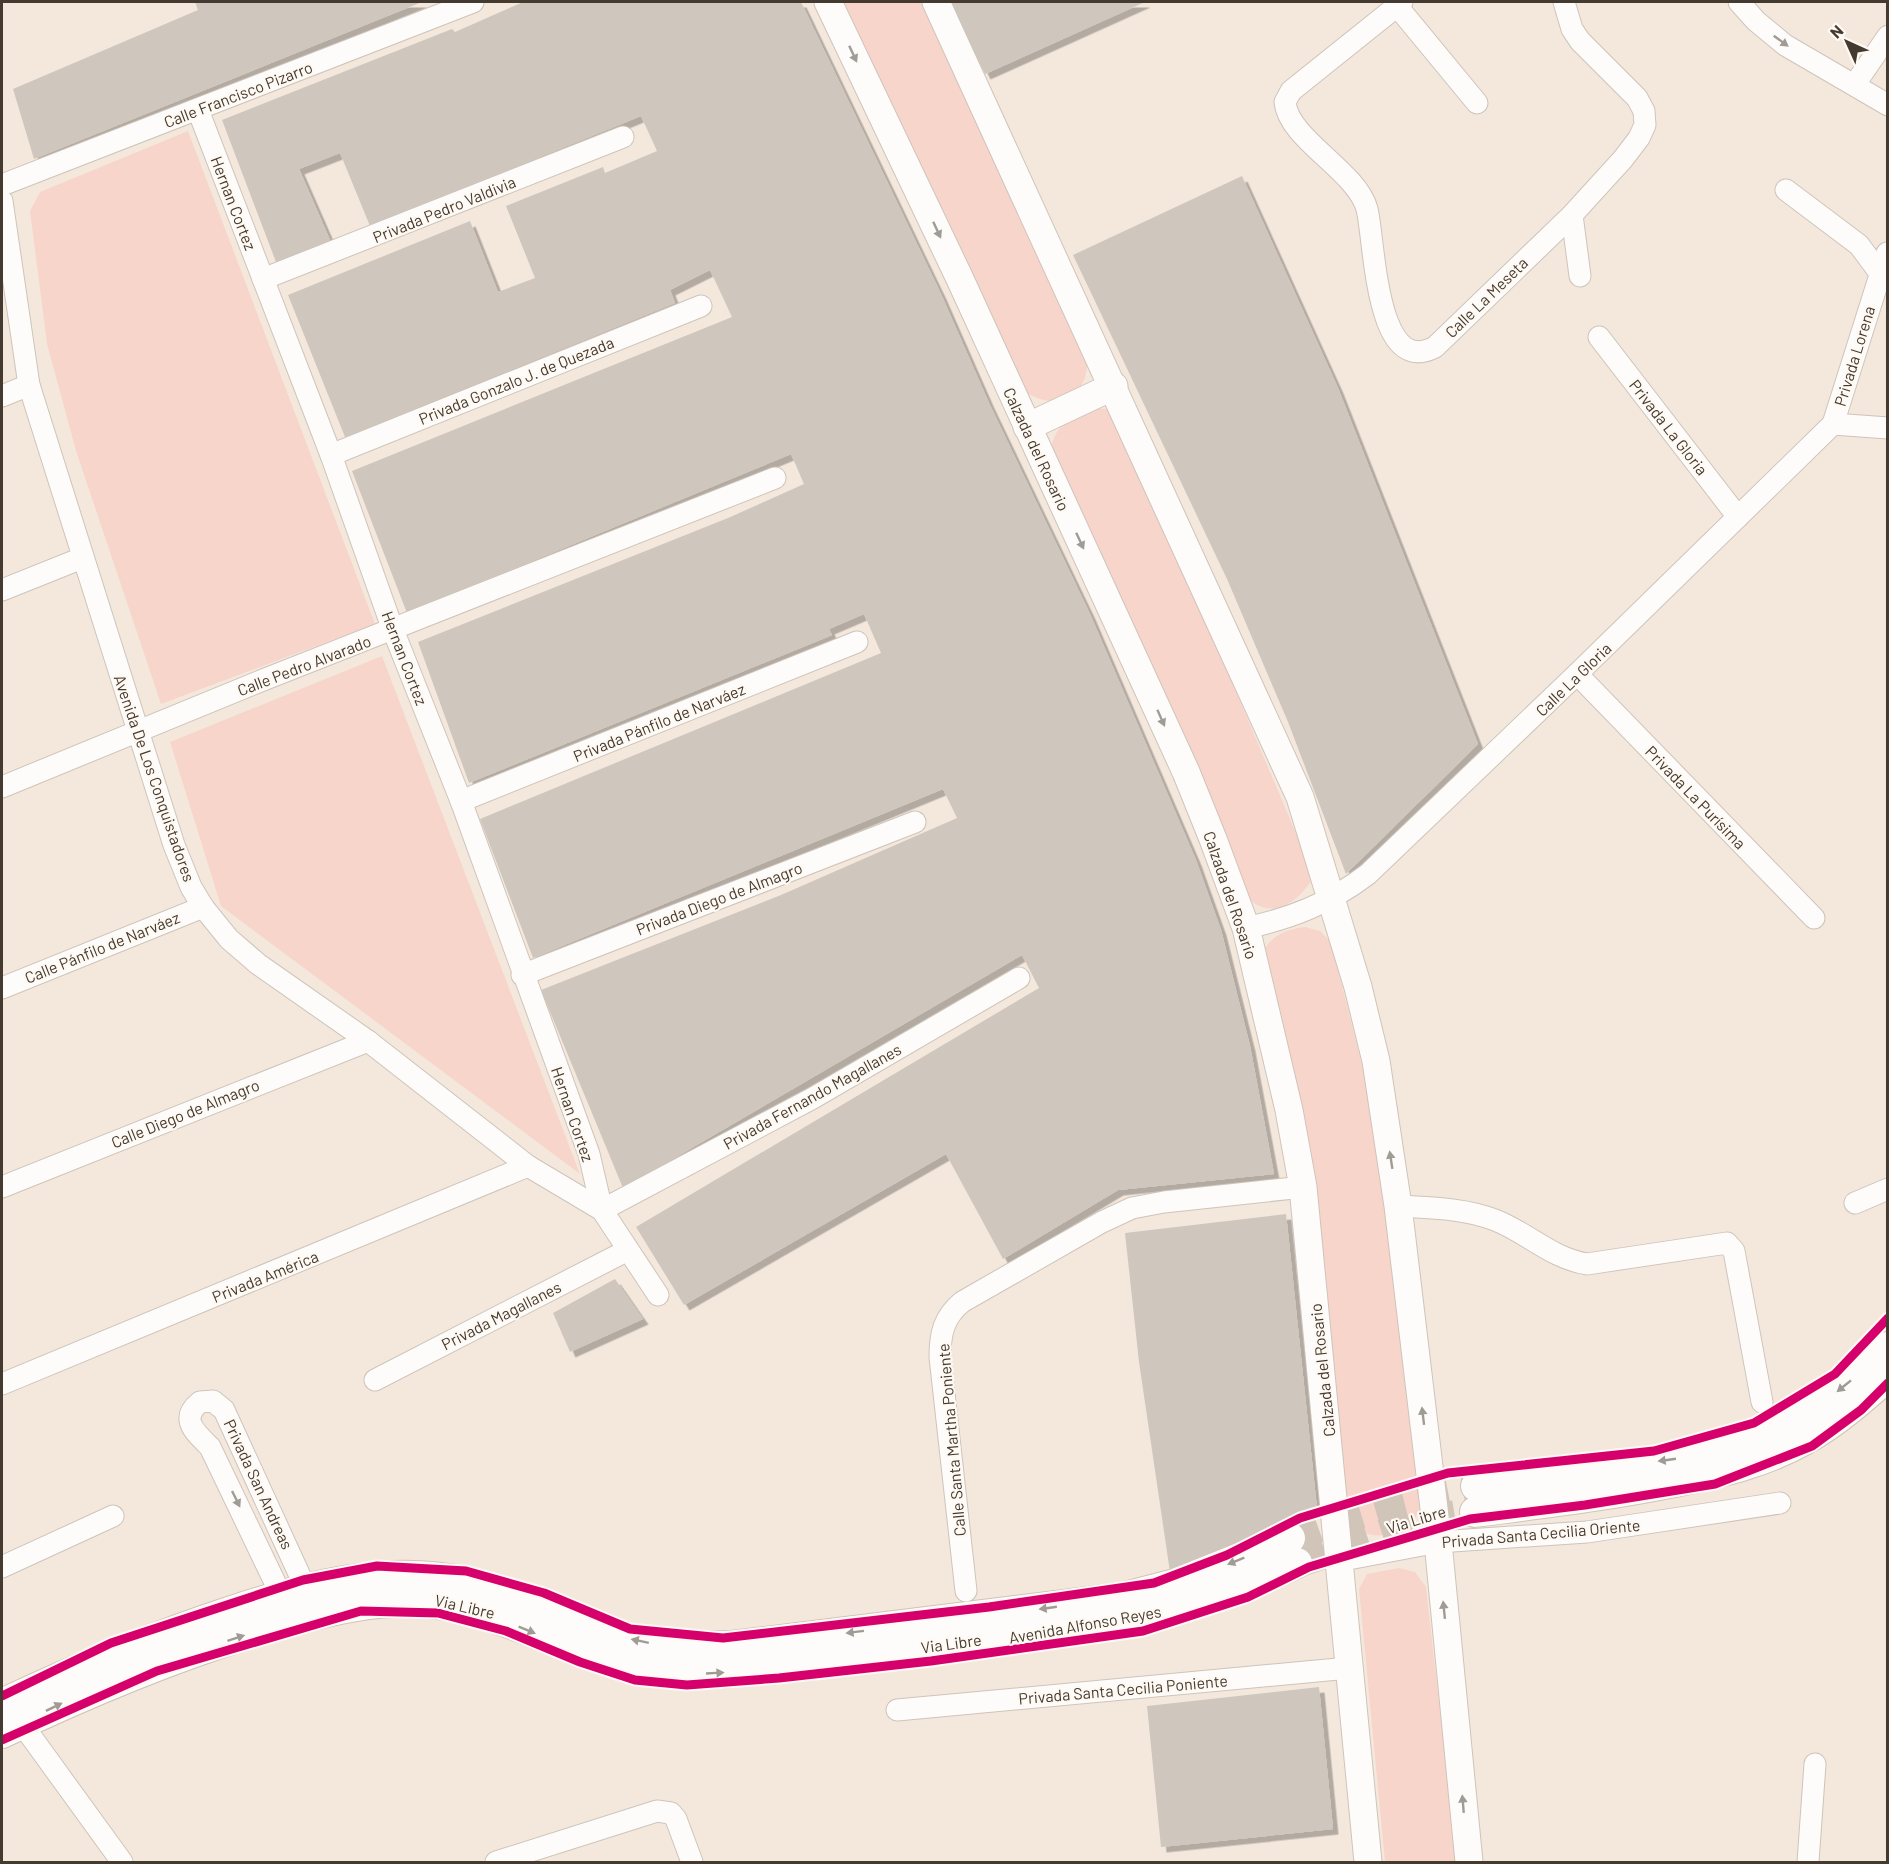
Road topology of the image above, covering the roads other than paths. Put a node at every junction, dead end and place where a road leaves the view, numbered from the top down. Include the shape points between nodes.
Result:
1 (473, 2) edge
2 (828, 2) edge
3 (936, 2) edge
4 (1564, 2) edge
5 (1739, 2) edge
6 (1400, 4) edge
7 (1887, 36) edge
8 (1855, 84) junction
9 (1477, 103) dead end
10 (1887, 105) edge
11 (198, 110) junction
12 (623, 137) dead end
13 (2, 185) edge
14 (1786, 190) dead end
15 (2, 201) edge
16 (1572, 215) junction
17 (1883, 262) edge
18 (1580, 276) dead end
19 (263, 279) junction
20 (701, 306) dead end
21 (1599, 337) dead end
22 (29, 385) junction
23 (1114, 386) junction
24 (2, 396) edge
25 (1833, 424) junction
26 (1027, 427) junction
27 (1887, 428) edge
28 (331, 455) junction
29 (776, 478) dead end
30 (1738, 517) junction
31 (82, 558) junction
32 (2, 590) edge
33 (393, 630) junction
34 (856, 642) dead end
35 (1577, 675) junction
36 (138, 732) junction
37 (2, 788) edge
38 (461, 801) junction
39 (915, 822) dead end
40 (1330, 900) junction
41 (203, 907) junction
42 (1814, 918) dead end
43 (1246, 928) junction
44 (522, 975) junction
45 (1019, 978) dead end
46 (2, 988) edge
47 (368, 1041) junction
48 (528, 1166) junction
49 (2, 1187) edge
50 (1303, 1187) junction
51 (1887, 1189) edge
52 (1855, 1203) dead end
53 (1398, 1206) junction
54 (602, 1210) junction
55 (627, 1250) junction
56 (658, 1295) dead end
57 (1887, 1347) edge
58 (1887, 1376) edge
59 (375, 1380) dead end
60 (2, 1384) edge
61 (1762, 1402) dead end
62 (1780, 1503) dead end
63 (113, 1516) dead end
64 (1438, 1542) junction
65 (1338, 1561) junction
66 (2, 1567) edge
67 (966, 1591) dead end
68 (293, 1592) junction
69 (1349, 1668) junction
70 (897, 1710) dead end
71 (6, 1711) edge
72 (1815, 1764) dead end
73 (532, 1857) edge
74 (122, 1863) edge
75 (496, 1863) edge
76 (692, 1863) edge
77 (1368, 1863) edge
78 (1469, 1863) edge
79 (1808, 1863) edge

1 - 11 street, Calle Francisco Pizarro
2 -> 26 street, Calzada del Rosario
3 - 23 street
4 - 16 street, Calle La Meseta via 1580,41 1637,98 1644,111 1645,125 1623,159
5 -> 8 street via 1785,45
6 - 9 street
6 - 16 street, Calle La Meseta via 1291,91 1285,102 1290,120 1358,192 1366,206 1372,257 1389,330 1407,349 1425,352 1435,347
7 - 8 street
8 - 10 street
11 - 13 street, Calle Francisco Pizarro
11 - 19 street, Hernan Cortez
12 - 19 street, Privada Pedro Valdivia
14 - 17 street
15 - 22 street, Avenida De Los Conquistadores
16 - 18 street
17 - 25 street, Privada Lorena
19 - 28 street, Hernan Cortez
20 - 28 street, Privada Gonzalo J. de Quezada
21 - 30 street, Privada La Gloria
22 - 24 street
22 - 31 street, Avenida De Los Conquistadores
23 - 26 street
23 - 40 street via 1300,797
25 - 27 street
25 - 30 street, Calle La Gloria
26 -> 43 street, Calzada del Rosario via 1186,772
28 - 33 street, Hernan Cortez
29 - 33 street, Calle Pedro Alvarado
30 - 35 street, Calle La Gloria
31 - 32 street
31 - 36 street, Avenida De Los Conquistadores
33 - 36 street, Calle Pedro Alvarado
33 - 38 street, Hernan Cortez
34 - 38 street, Privada Pánfilo de Narváez
35 - 40 street, Calle La Gloria via 1391,853
35 - 42 street, Privada La Purísima
36 - 37 street, Calle Pedro Alvarado
36 - 41 street, Avenida De Los Conquistadores via 174,845
38 - 44 street, Hernan Cortez
39 - 44 street, Privada Diego de Almagro
40 - 43 street, Calle La Gloria via 1300,914
53 -> 40 street via 1376,1061 1358,987
41 - 46 street, Calle Pánfilo de Narváez
41 - 47 street, Avenida De Los Conquistadores via 229,939 258,964
43 - 50 street, Calzada del Rosario
44 - 54 street, Hernan Cortez via 589,1154
45 - 54 street, Privada Fernando Magallanes via 813,1098
47 - 48 street, Avenida De Los Conquistadores
47 - 49 street, Calle Diego de Almagro
48 - 54 street, Avenida De Los Conquistadores
48 - 60 street, Privada América
50 - 65 street, Calzada del Rosario
50 - 67 street, Calle Santa Martha Poniente via 1132,1208 950,1312 943,1326 940,1357
51 - 52 street
53 - 61 street via 1469,1212 1569,1261 1587,1264 1723,1242 1731,1246
64 -> 53 street
54 - 55 street, Avenida De Los Conquistadores
55 - 56 street, Avenida De Los Conquistadores
55 - 59 street, Privada Magallanes
57 -> 58 main road via 1843,1388 1762,1437 1695,1456 1476,1499 1617,1494 1734,1469 1805,1440 1857,1404
62 - 64 street, Privada Santa Cecilia Oriente via 1587,1532
63 - 66 street
64 - 65 street, Privada Santa Cecilia Oriente
78 -> 64 street
65 - 69 street, Calzada del Rosario
68 -> 68 street, Privada San Andreas via 224,1410 213,1401 200,1401 188,1421 191,1428 210,1447
68 - 71 main road, Avenida Alfonso Reyes via 101,1658
71 -> 68 main road, Avenida Alfonso Reyes via 111,1682 302,1617 366,1604 414,1602 457,1607 637,1669 721,1673 1130,1619 1248,1585 1294,1550 1121,1598 732,1646 642,1642 464,1581 415,1576 376,1578
69 - 70 street, Privada Santa Cecilia Poniente
69 - 77 street, Calzada del Rosario
71 - 74 street
72 - 79 street
73 - 75 street
73 - 76 street via 664,1811 676,1819

